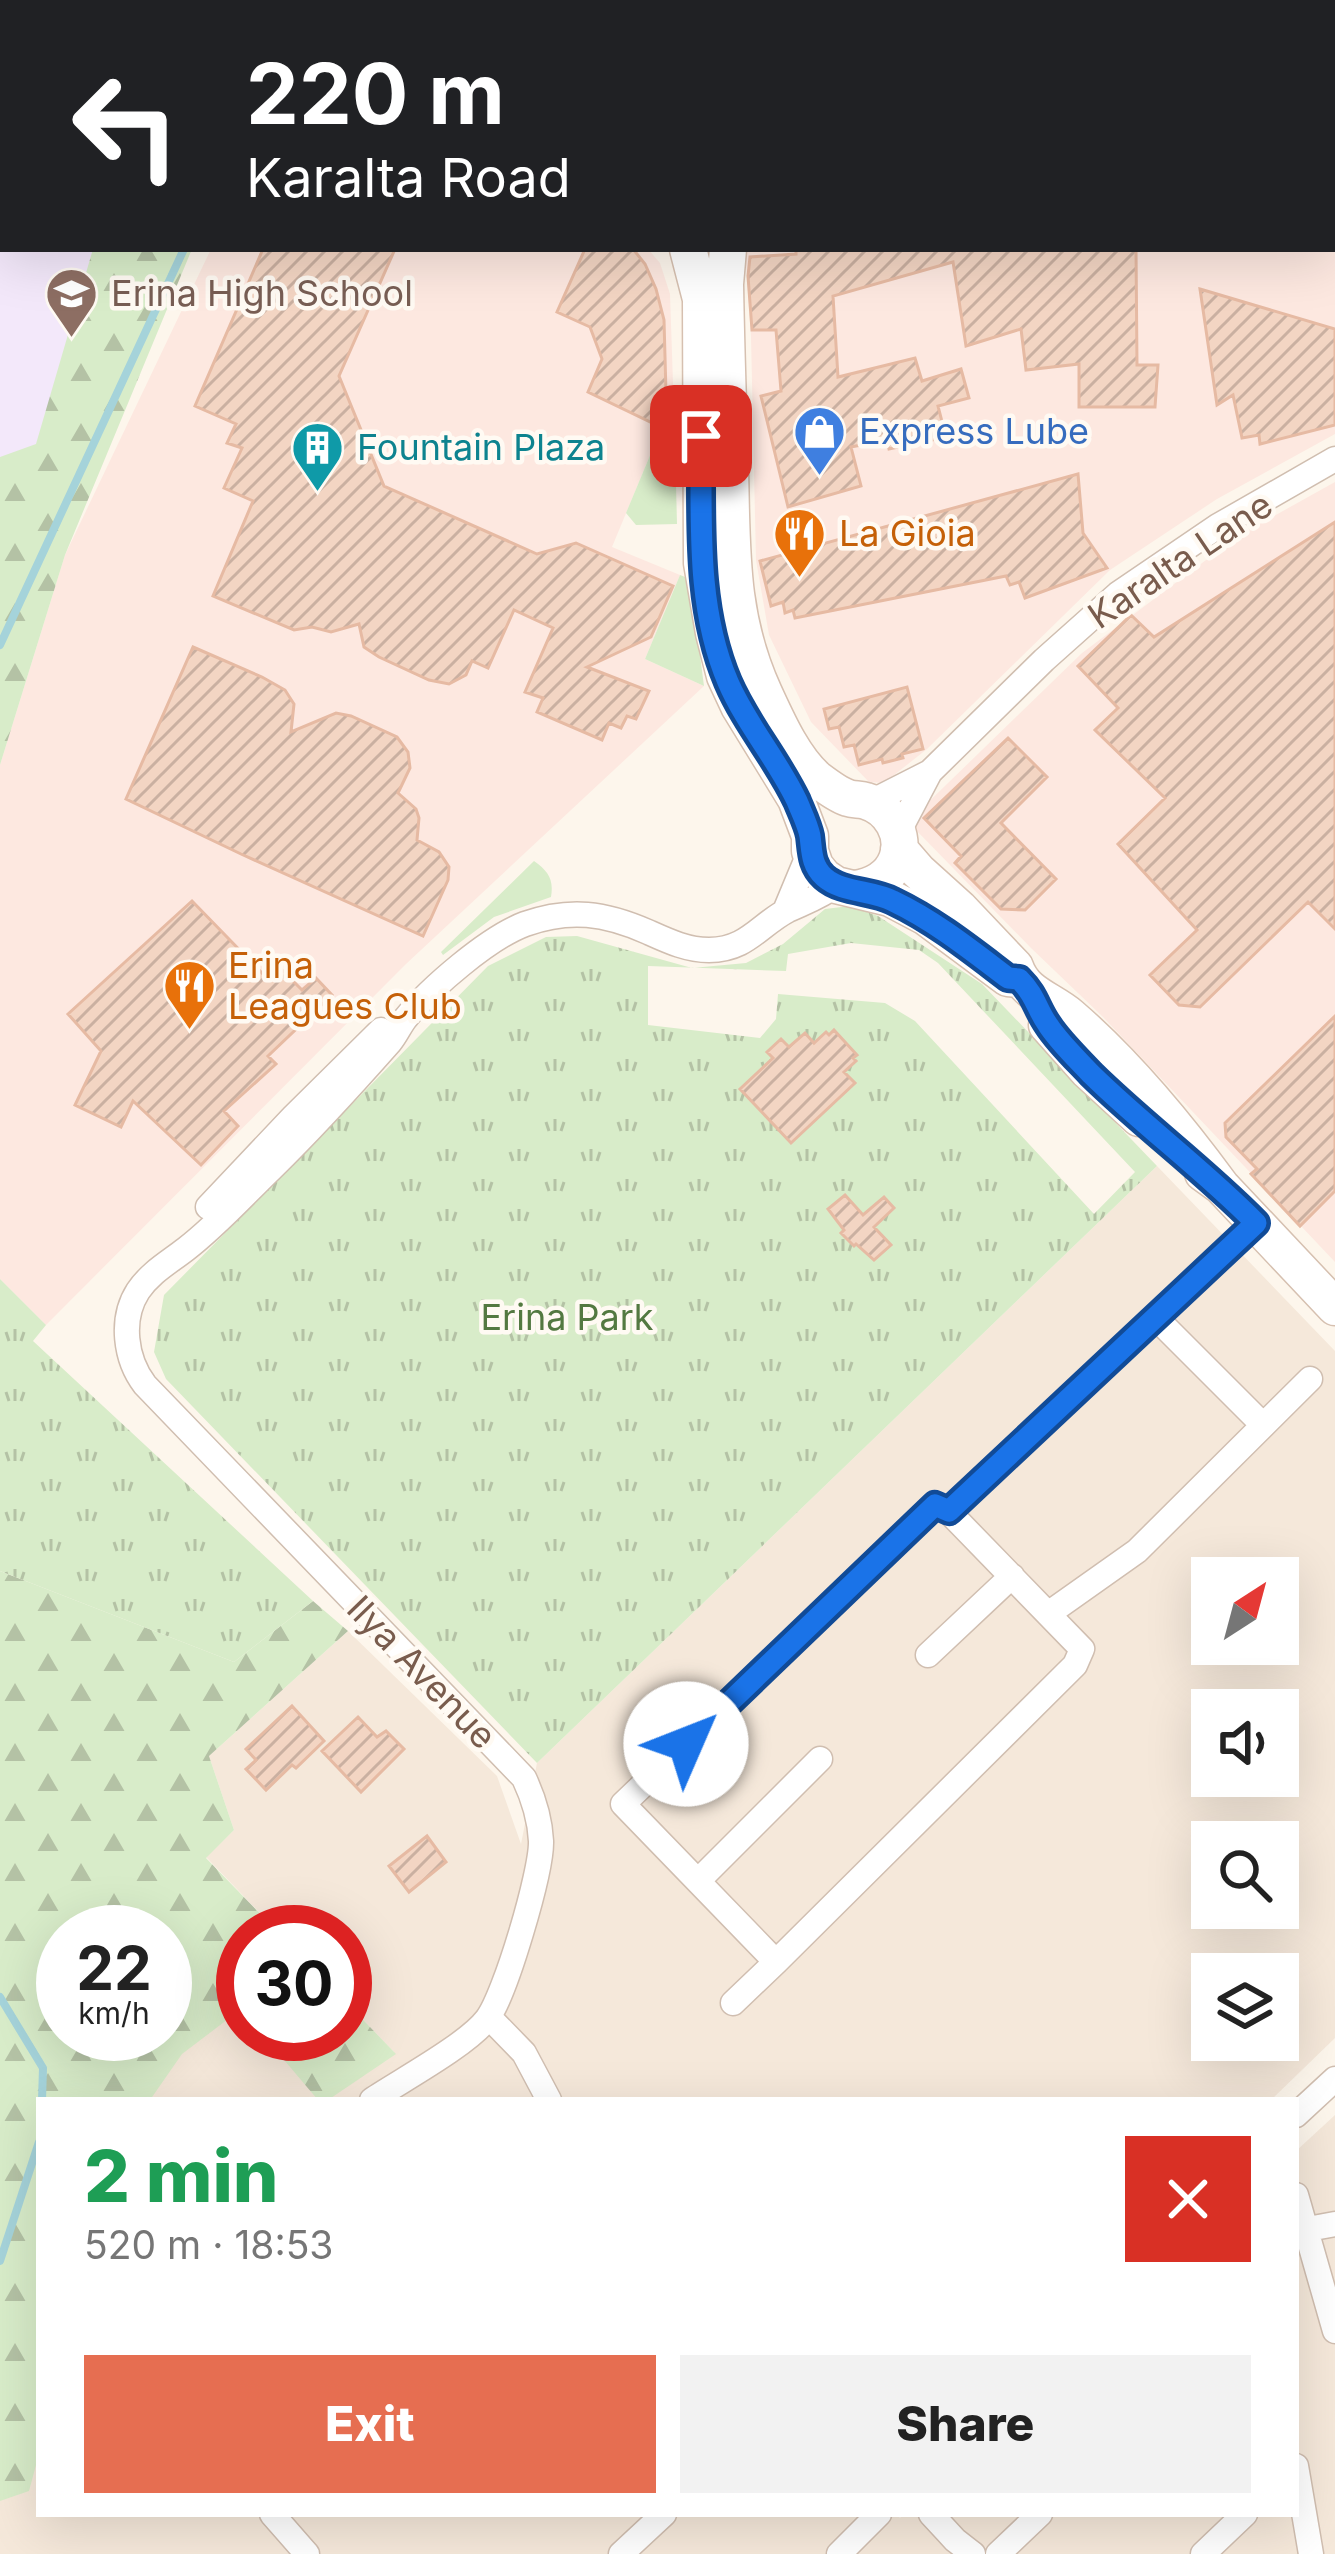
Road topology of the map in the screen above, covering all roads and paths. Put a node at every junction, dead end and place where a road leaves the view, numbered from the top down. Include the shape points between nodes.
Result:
1 (689, 252) edge
2 (728, 252) edge
3 (1335, 459) edge
4 (930, 772) junction
5 (861, 800) junction
6 (898, 841) junction
7 (810, 844) junction
8 (845, 887) junction
9 (785, 911) junction
10 (1026, 986) junction
11 (1256, 1223) junction
12 (1335, 1307) edge
13 (1156, 1318) junction
14 (1310, 1378) dead end
15 (1263, 1425) junction
16 (949, 1511) junction
17 (1012, 1576) junction
18 (1048, 1614) junction
19 (928, 1655) dead end
20 (820, 1759) dead end
21 (698, 1881) junction
22 (776, 1962) junction
23 (733, 2003) dead end
24 (489, 2017) junction
25 (1335, 2078) edge
26 (376, 2097) edge
27 (547, 2097) edge
28 (1299, 2112) edge
29 (1299, 2204) edge
30 (1335, 2224) edge
31 (1308, 2229) junction
32 (1335, 2331) edge
33 (1299, 2484) edge
34 (275, 2517) edge
35 (661, 2517) edge
36 (877, 2517) edge
37 (934, 2517) edge
38 (1037, 2517) edge
39 (1242, 2517) edge
40 (308, 2554) edge
41 (621, 2554) edge
42 (839, 2554) edge
43 (973, 2554) edge
44 (998, 2554) edge
45 (1203, 2554) edge
46 (1311, 2554) edge

1 - 7 street via 700,299 702,563 714,633 725,676 796,799
2 - 5 street via 732,574 740,630 796,752 816,778
3 - 4 street, Karalta Lane via 1118,594
4 - 5 street, Karalta Lane
4 - 6 street, Karalta Lane
5 - 6 street via 883,809
5 - 7 street via 829,806
6 - 8 street via 896,861 879,882
6 - 10 street
7 - 8 street via 815,866
7 - 9 street
8 - 9 street, Ilya Avenue
8 - 10 street via 926,917
9 - 24 street, Ilya Avenue via 743,943 710,950 584,912 508,931 448,977 276,1164 166,1261 138,1292 128,1318 136,1373 524,1778 541,1837 538,1868
10 - 11 street via 1088,1071
11 - 12 street
11 - 13 street
13 - 15 street
13 - 16 street
14 - 15 street
15 - 18 street via 1137,1551
16 - 17 street
16 - 21 street via 935,1505 623,1804
17 - 18 street
17 - 19 street
18 - 22 street via 1082,1649 1075,1665
20 - 21 street
21 - 22 street
22 - 23 street
24 - 26 street
24 - 27 street via 524,2053
25 - 28 street
29 - 31 street
30 - 31 street
31 - 32 street
33 - 46 street
34 - 40 street
35 - 41 street
36 - 42 street
37 - 43 street
38 - 44 street
39 - 45 street

